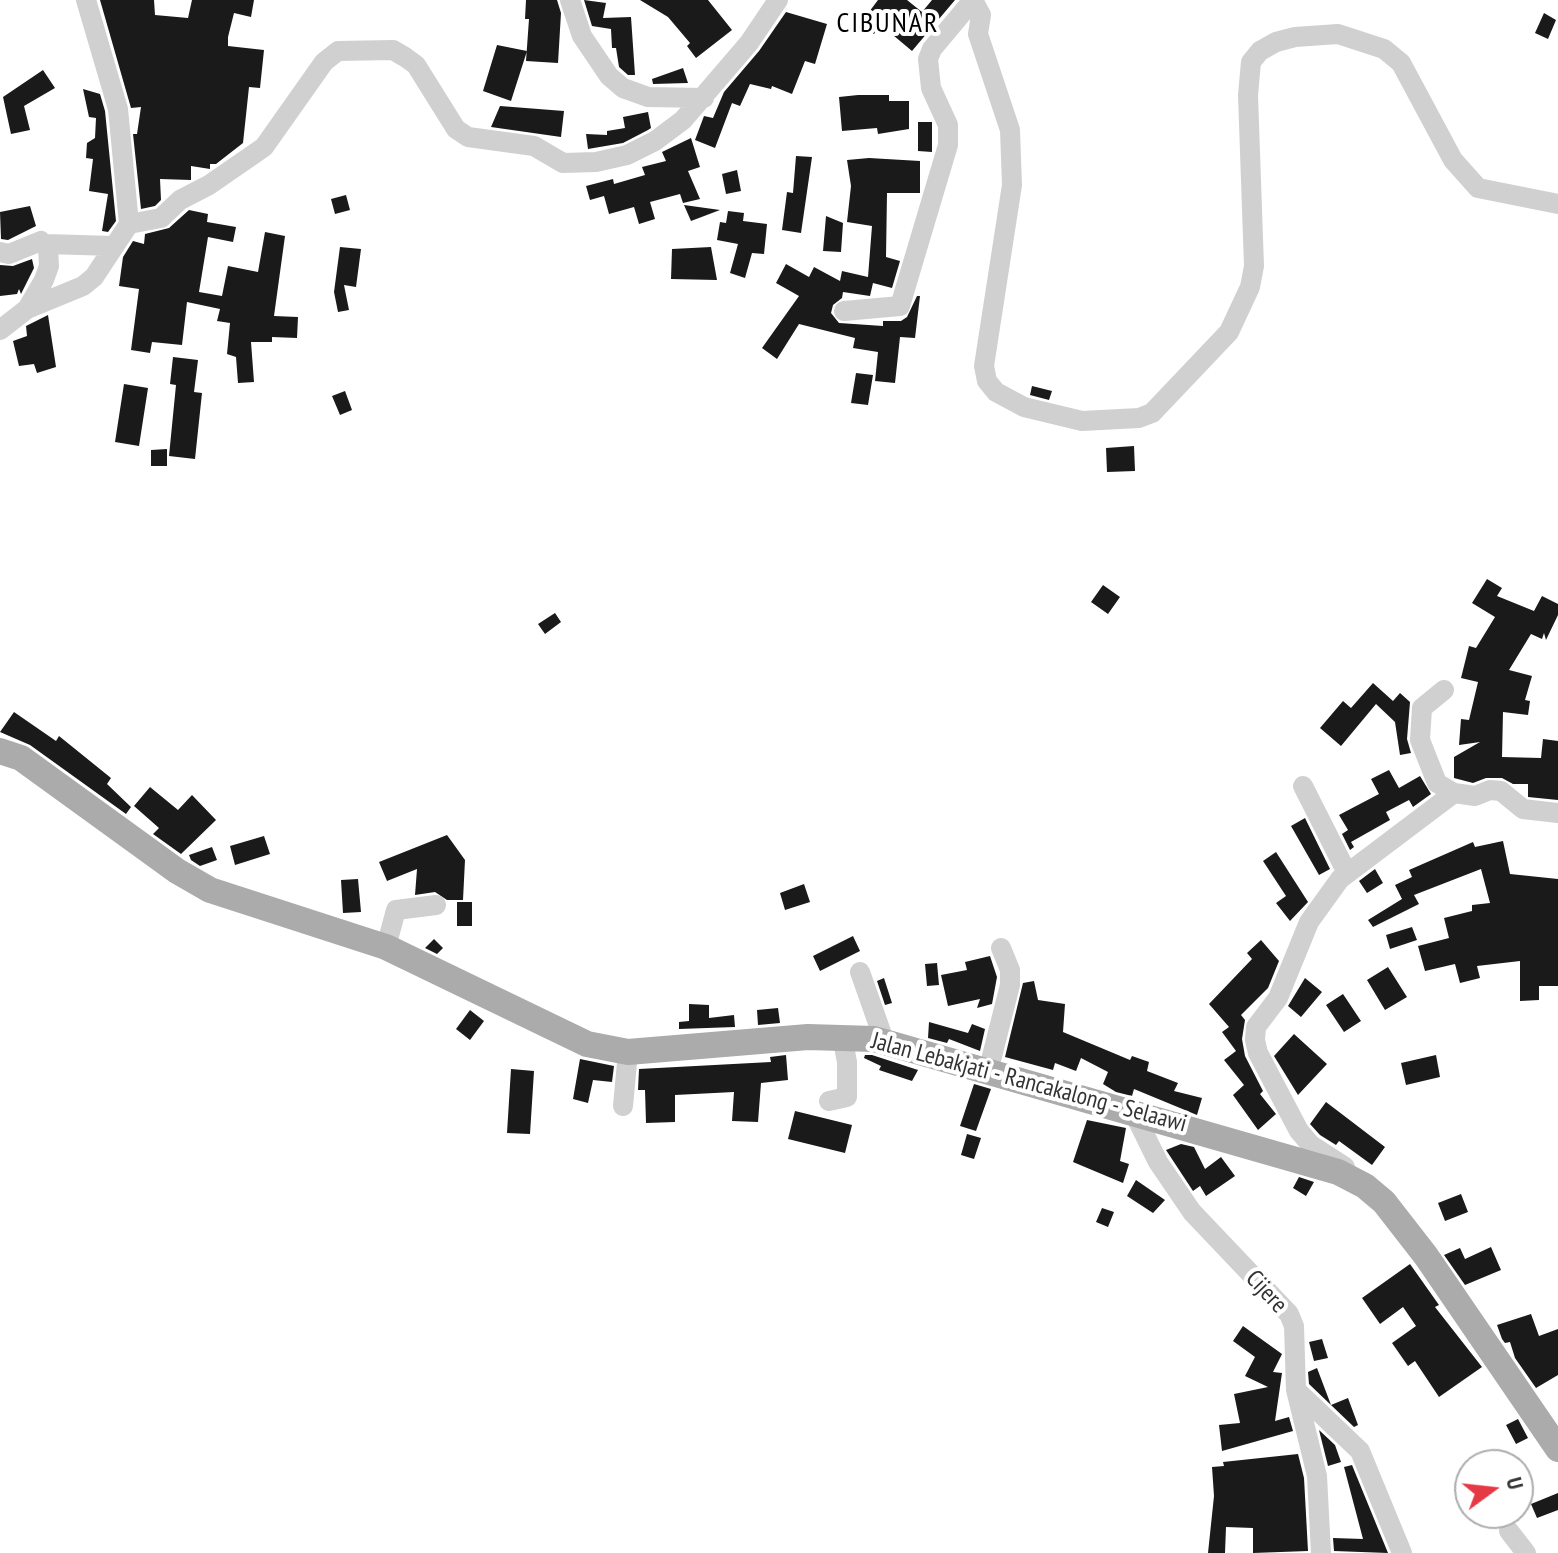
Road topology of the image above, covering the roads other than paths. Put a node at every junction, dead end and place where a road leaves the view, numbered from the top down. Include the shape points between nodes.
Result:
1 (86, 0) edge
2 (570, 0) edge
3 (778, 0) edge
4 (973, 0) edge
5 (704, 98) junction
6 (1558, 204) edge
7 (129, 224) junction
8 (46, 244) junction
9 (113, 246) junction
10 (0, 252) edge
11 (27, 309) junction
12 (844, 311) dead end
13 (0, 330) edge
14 (1444, 690) dead end
15 (0, 751) edge
16 (1303, 786) dead end
17 (1454, 793) junction
18 (1558, 813) edge
19 (1347, 873) junction
20 (436, 905) dead end
21 (386, 947) junction
22 (1001, 948) dead end
23 (860, 972) dead end
24 (842, 1036) junction
25 (885, 1043) junction
26 (628, 1052) junction
27 (988, 1072) junction
28 (829, 1101) dead end
29 (623, 1106) dead end
30 (1133, 1111) junction
31 (1365, 1186) junction
32 (1296, 1390) junction
33 (1558, 1449) edge
34 (1509, 1531) dead end
35 (1321, 1553) edge
36 (1402, 1553) edge
37 (1526, 1553) edge

1 - 7 street via 118,109
2 - 5 street via 582,36 623,88 648,97
3 - 5 street
4 - 6 street via 981,15 978,34 1010,130 1012,185 984,366 996,392 1024,407 1082,421 1139,418 1152,413 1229,332 1254,266 1248,137 1251,62 1276,42 1338,34 1384,49 1401,63 1453,160 1478,188
4 - 12 street via 928,59 931,88 948,125 948,145 900,306
5 - 7 street via 655,141 627,155 563,163 534,146 462,134 416,65 393,50 338,51 324,62 264,147 180,200 161,218
7 - 9 street
8 - 9 street
8 - 10 street
8 - 11 street via 49,266
9 - 11 street via 83,286
11 - 13 street
14 - 17 street via 1422,708 1420,740 1437,783
15 - 21 main road, Jalan Lebakjati - Rancakalong - Selaawi via 21,758 210,890
16 - 19 street
17 - 18 street via 1501,791 1523,809
17 - 19 street
19 - 31 street via 1305,930 1278,998 1256,1027 1255,1040 1304,1139
20 - 21 street via 396,910
21 - 26 main road, Jalan Lebakjati - Rancakalong - Selaawi via 563,1034
22 - 27 street via 1010,985
23 - 25 street
24 - 25 main road, Jalan Lebakjati - Rancakalong - Selaawi
24 - 26 main road, Jalan Lebakjati - Rancakalong - Selaawi
24 - 28 street via 847,1097
25 - 27 main road, Jalan Lebakjati - Rancakalong - Selaawi
26 - 29 street
27 - 30 main road, Jalan Lebakjati - Rancakalong - Selaawi
30 - 31 main road, Jalan Lebakjati - Rancakalong - Selaawi via 1307,1161
30 - 32 street, Cijere via 1158,1162 1192,1212 1289,1314
31 - 33 main road, Jalan Lebakjati - Rancakalong - Selaawi via 1426,1256
32 - 35 street, Cijere via 1317,1476
32 - 36 street via 1360,1451
34 - 37 street

